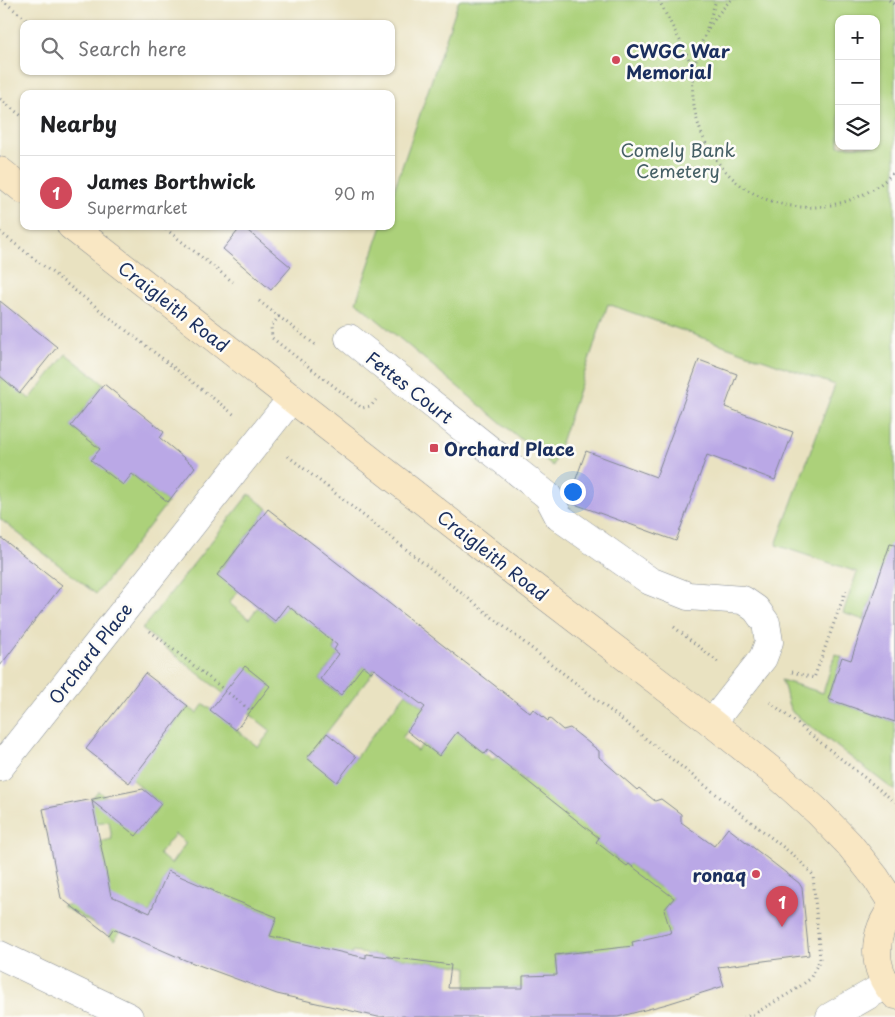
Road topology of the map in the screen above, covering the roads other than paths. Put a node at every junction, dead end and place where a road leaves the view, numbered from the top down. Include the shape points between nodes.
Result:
1 (0, 171) edge
2 (20, 187) edge
3 (76, 230) edge
4 (349, 338) dead end
5 (292, 398) junction
6 (712, 723) junction
7 (0, 767) edge
8 (894, 906) edge
9 (0, 954) edge
10 (891, 990) edge
11 (128, 1017) edge
12 (830, 1017) edge

1 - 2 main road
3 - 5 main road, Craigleith Road
4 - 6 street, Fettes Court via 548,496 559,517 650,581 688,596 743,600 756,609 766,623 769,642 763,658
5 - 6 main road, Craigleith Road
5 - 7 street, Orchard Place
6 - 8 main road, Craigleith Road via 818,812 849,844
8 - 10 main road via 881,926 876,958
9 - 11 street
10 - 12 street

